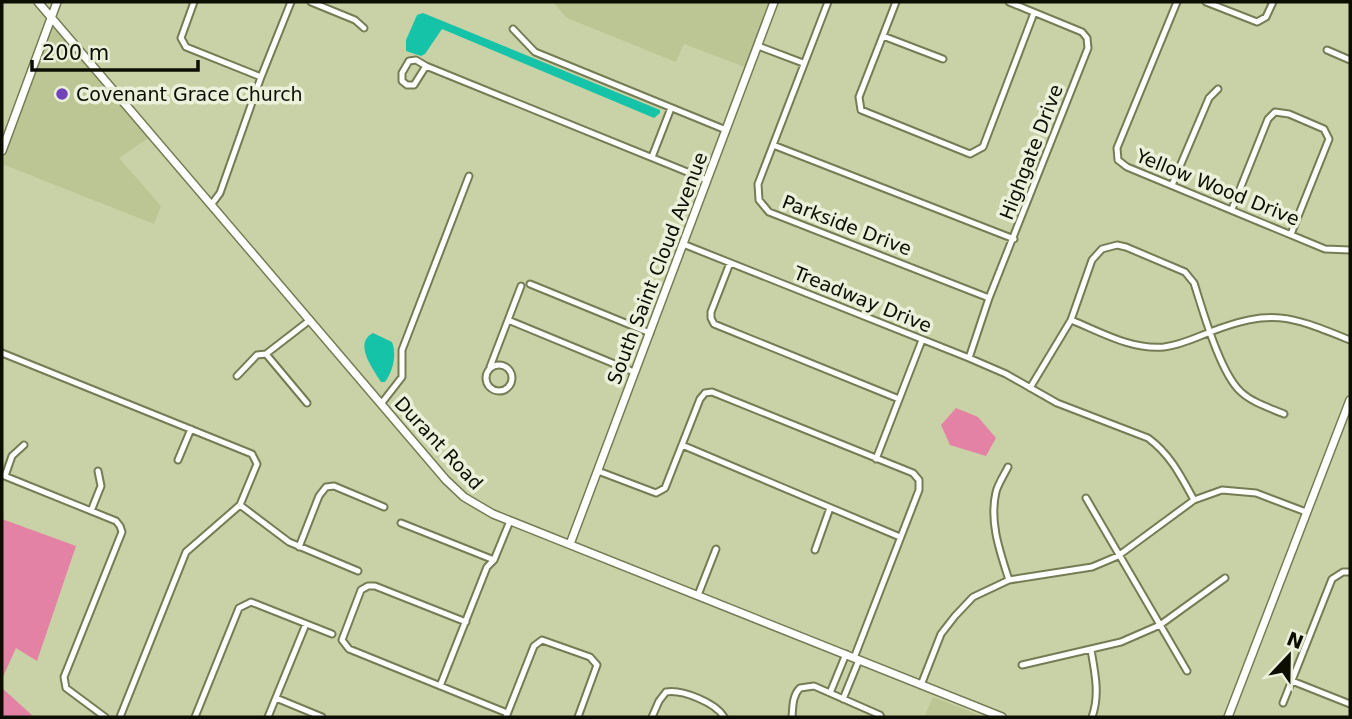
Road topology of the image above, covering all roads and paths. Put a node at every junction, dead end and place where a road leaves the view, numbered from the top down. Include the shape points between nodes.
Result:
1 (38, 2) edge
2 (57, 2) edge
3 (194, 2) edge
4 (291, 2) edge
5 (311, 2) edge
6 (774, 2) edge
7 (828, 2) edge
8 (896, 2) edge
9 (1009, 2) edge
10 (1177, 2) edge
11 (1206, 2) edge
12 (1273, 2) edge
13 (1034, 13) junction
14 (51, 17) junction
15 (364, 29) dead end
16 (513, 29) dead end
17 (883, 36) junction
18 (758, 46) junction
19 (1327, 50) dead end
20 (943, 59) dead end
21 (1350, 60) edge
22 (803, 63) junction
23 (426, 66) junction
24 (261, 77) junction
25 (1218, 89) dead end
26 (671, 108) junction
27 (726, 130) junction
28 (773, 145) junction
29 (2, 151) edge
30 (652, 157) junction
31 (469, 176) dead end
32 (707, 180) junction
33 (1172, 186) junction
34 (211, 205) junction
35 (1232, 209) junction
36 (1291, 234) junction
37 (1014, 239) junction
38 (683, 244) junction
39 (1350, 250) edge
40 (730, 263) junction
41 (530, 284) dead end
42 (521, 286) dead end
43 (989, 298) junction
44 (310, 320) junction
45 (508, 320) junction
46 (1071, 320) junction
47 (1211, 332) junction
48 (650, 333) junction
49 (922, 340) junction
50 (1350, 340) edge
51 (2, 353) edge
52 (266, 354) junction
53 (969, 358) junction
54 (490, 367) junction
55 (634, 372) junction
56 (237, 376) dead end
57 (1030, 388) junction
58 (899, 399) junction
59 (1350, 400) edge
60 (307, 404) dead end
61 (381, 404) junction
62 (1284, 414) dead end
63 (191, 429) junction
64 (24, 444) dead end
65 (682, 445) junction
66 (876, 459) junction
67 (178, 460) dead end
68 (1008, 467) dead end
69 (98, 471) dead end
70 (598, 471) junction
71 (3, 476) edge
72 (1086, 498) dead end
73 (1194, 500) junction
74 (240, 505) junction
75 (384, 507) dead end
76 (830, 508) junction
77 (91, 511) junction
78 (1306, 512) junction
79 (510, 521) junction
80 (401, 523) dead end
81 (900, 537) junction
82 (570, 544) junction
83 (299, 547) junction
84 (716, 549) dead end
85 (815, 550) dead end
86 (1118, 556) junction
87 (494, 560) junction
88 (358, 571) dead end
89 (1350, 572) edge
90 (1225, 578) dead end
91 (1009, 580) junction
92 (698, 595) junction
93 (466, 622) junction
94 (306, 624) junction
95 (1160, 625) junction
96 (332, 634) dead end
97 (1091, 650) junction
98 (846, 654) junction
99 (857, 659) junction
100 (1022, 665) dead end
101 (1187, 671) dead end
102 (1292, 681) junction
103 (921, 685) junction
104 (440, 686) junction
105 (830, 693) junction
106 (276, 698) junction
107 (843, 699) junction
108 (1283, 703) dead end
109 (1350, 704) edge
110 (506, 715) edge
111 (105, 717) edge
112 (120, 717) edge
113 (195, 717) edge
114 (268, 717) edge
115 (322, 717) edge
116 (578, 717) edge
117 (652, 717) edge
118 (724, 717) edge
119 (792, 717) edge
120 (881, 717) edge
121 (1002, 717) edge
122 (1092, 717) edge
123 (1228, 717) edge

1 - 14 street, Durant Road
2 - 14 street
3 - 24 street via 181,38 186,47
4 - 24 street
5 - 15 street via 355,20
6 - 18 street, South Saint Cloud Avenue
7 - 22 street
8 - 17 street
9 - 13 street, Highgate Drive
10 - 33 street, Yellow Wood Drive via 1116,155 1123,165
11 - 12 street via 1257,22 1266,17
13 - 17 street via 983,147 970,154 861,110 859,97
13 - 37 street, Highgate Drive via 1082,32 1088,48
14 - 29 street
14 - 34 street, Durant Road
16 - 26 street via 535,52
17 - 20 street
18 - 22 street
18 - 27 street, South Saint Cloud Avenue
19 - 21 street
22 - 28 street, Parkside Drive
23 - 23 street via 409,61 402,81 414,85
23 - 30 street
24 - 34 street via 220,193
25 - 33 street via 1209,98
26 - 27 street
26 - 30 street
27 - 32 street, South Saint Cloud Avenue
28 - 37 street
28 - 43 street, Parkside Drive via 758,184 759,200 769,212
30 - 32 street
31 - 61 street via 402,350 402,377
32 - 38 street, South Saint Cloud Avenue
33 - 35 street, Yellow Wood Drive
34 - 44 street, Durant Road
35 - 36 street, Yellow Wood Drive
35 - 36 street via 1268,119 1275,112 1289,114 1324,129 1329,139
36 - 39 street, Yellow Wood Drive via 1325,249
37 - 43 street, Highgate Drive
38 - 40 street, Treadway Drive
38 - 48 street, South Saint Cloud Avenue
40 - 49 street, Treadway Drive
40 - 58 street via 711,312 714,324
41 - 48 street
42 - 45 street
43 - 53 street, Highgate Drive
44 - 52 street
44 - 61 street, Durant Road
45 - 54 street
45 - 55 street
46 - 47 street via 1133,345 1163,347
46 - 47 street via 1094,257 1105,247 1117,245 1185,272 1194,283
46 - 57 street
47 - 50 street via 1259,317 1283,317
47 - 62 street via 1240,392
48 - 55 street, South Saint Cloud Avenue
49 - 53 street, Treadway Drive
49 - 58 street
51 - 63 street
52 - 56 street via 257,355
52 - 60 street
53 - 57 street, Treadway Drive
54 - 54 street via 485,377 488,385 500,391 508,387 512,380 508,368
55 - 70 street, South Saint Cloud Avenue
57 - 73 street, Treadway Drive via 1148,438 1176,466
58 - 66 street
59 - 78 street
61 - 79 street, Durant Road via 454,488
63 - 67 street
63 - 74 street via 252,454 257,464
64 - 71 street
65 - 66 street via 700,398 712,392
65 - 70 street via 665,488 656,494
65 - 76 street
66 - 81 street via 913,473 919,480
68 - 91 street via 996,491 994,514
69 - 77 street via 102,486
70 - 82 street, South Saint Cloud Avenue
71 - 77 street
72 - 86 street
73 - 78 street via 1237,490
73 - 86 street
74 - 83 street
74 - 112 street via 186,552
75 - 83 street via 334,486 326,487
76 - 81 street
76 - 85 street
77 - 111 street via 116,521 122,532 64,677 66,688
78 - 123 street
79 - 82 street, Durant Road
79 - 87 street
80 - 87 street
81 - 99 street
82 - 92 street, Durant Road
83 - 88 street
84 - 92 street
86 - 91 street via 1092,567
86 - 95 street
87 - 93 street
89 - 102 street via 1332,579
90 - 95 street
91 - 103 street via 974,597 955,616 941,634
92 - 98 street, Durant Road
93 - 104 street
93 - 104 street via 368,586 361,590 343,634 349,649
94 - 96 street
94 - 106 street
94 - 113 street via 251,602 239,608
95 - 97 street
95 - 101 street
97 - 100 street
97 - 122 street via 1097,703
98 - 99 street, Durant Road
98 - 105 street
99 - 103 street, Durant Road
99 - 107 street
102 - 108 street
102 - 109 street
103 - 121 street, Durant Road
104 - 110 street
105 - 107 street
105 - 119 street via 800,688
106 - 114 street
106 - 115 street
107 - 120 street
110 - 116 street via 534,646 548,640 597,664
117 - 118 street via 666,692 674,691 716,707

